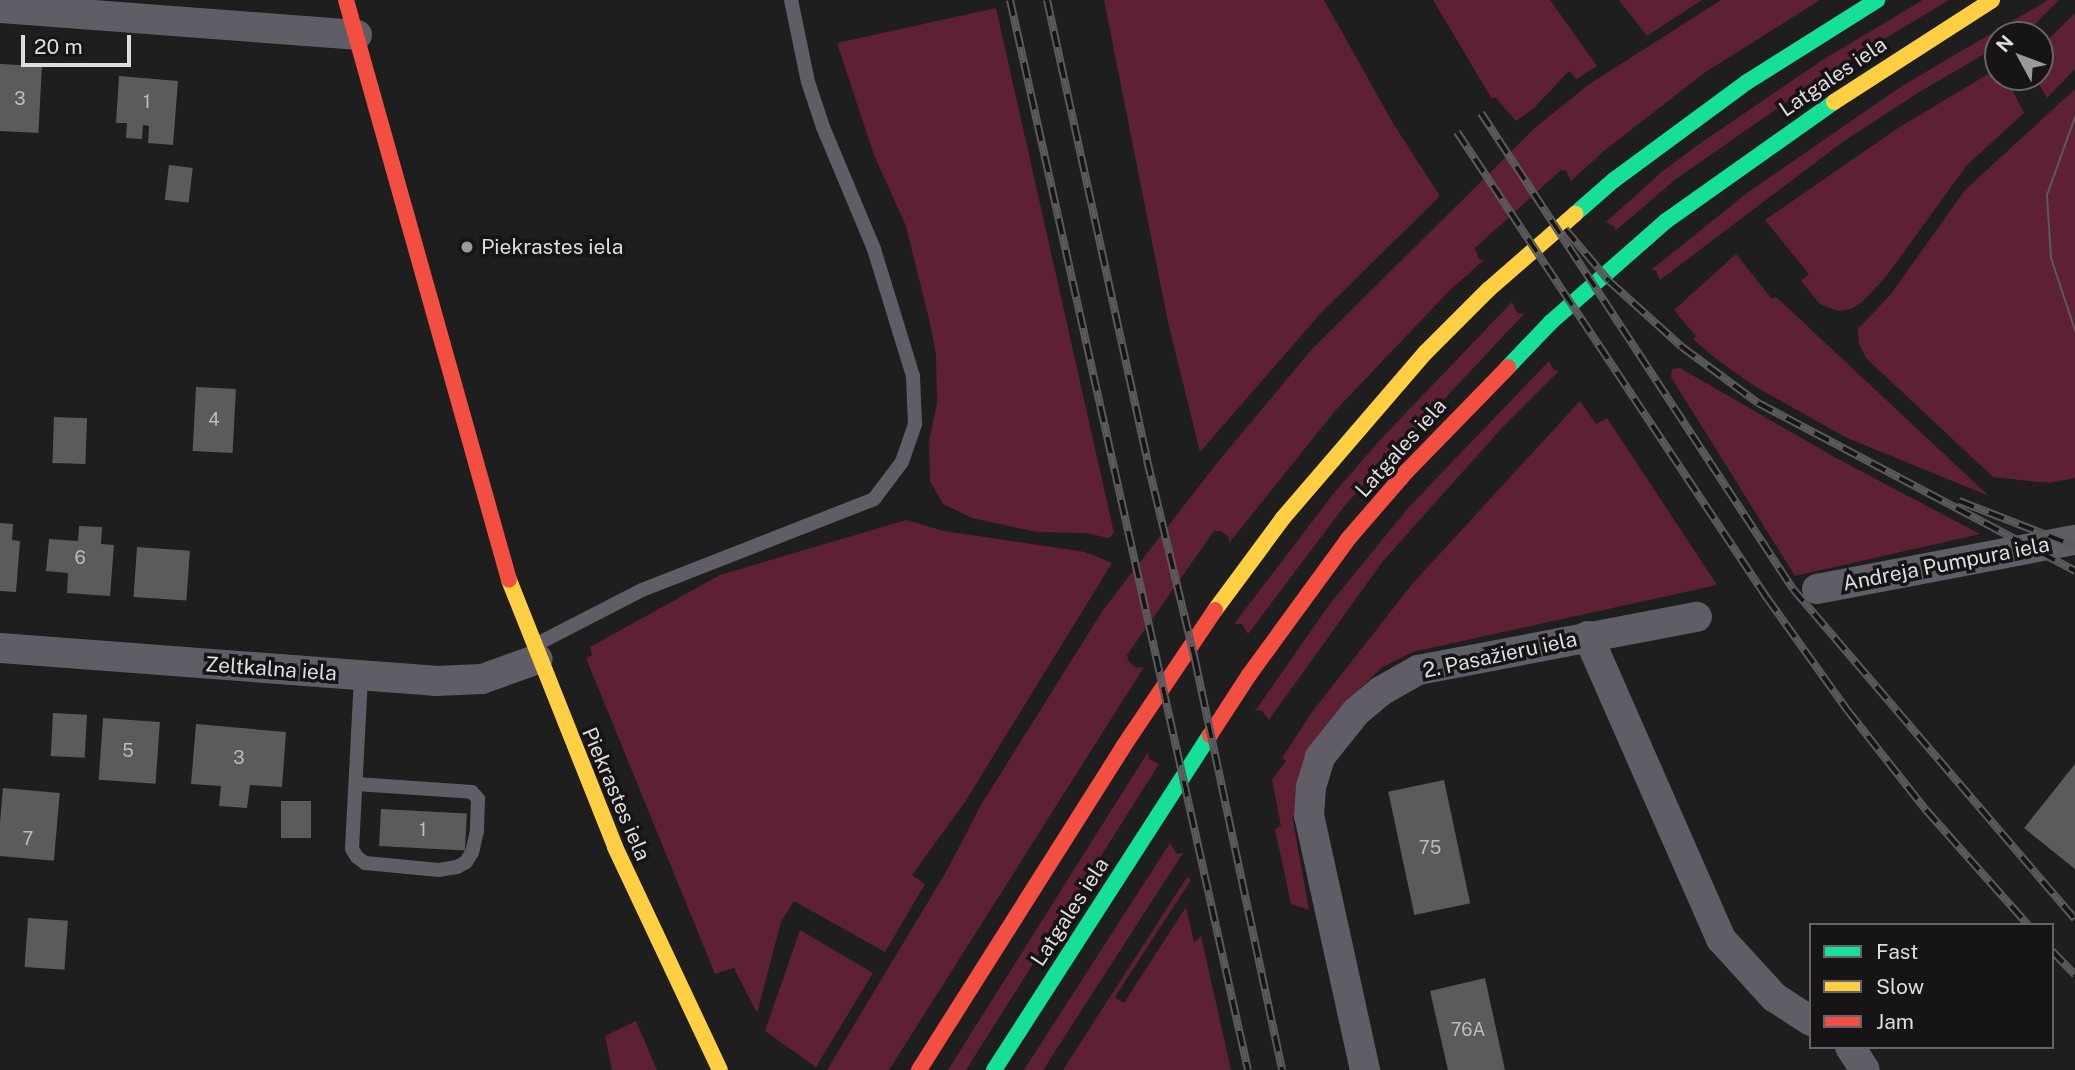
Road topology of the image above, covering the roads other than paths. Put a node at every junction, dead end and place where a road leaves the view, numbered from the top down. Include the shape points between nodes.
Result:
1 (346, 0) edge
2 (791, 0) edge
3 (1877, 0) edge
4 (1992, 0) edge
5 (0, 8) edge
6 (356, 36) junction
7 (2075, 540) edge
8 (1817, 589) dead end
9 (1697, 617) dead end
10 (1588, 636) junction
11 (0, 648) edge
12 (535, 652) junction
13 (361, 676) junction
14 (356, 784) junction
15 (1809, 1020) edge
16 (1851, 1049) edge
17 (716, 1063) edge
18 (919, 1070) edge
19 (994, 1070) edge
20 (1365, 1070) edge
21 (1865, 1070) edge

1 - 6 street, Piekrastes iela
2 - 12 lane via 808,82 874,249 913,376 915,424 902,463 874,499 642,590
3 - 18 street, Latgales iela via 1746,82 1614,180 1488,290 1426,352 1298,499 1234,582 1123,747
4 - 19 street, Latgales iela via 1835,100 1666,221 1551,322 1407,471 1348,539 1249,675
5 - 6 street
6 - 12 street, Piekrastes iela via 506,571
7 - 8 street, Andreja Pumpura iela
9 - 10 street, 2. Pasažieru iela
10 - 15 street via 1721,939 1774,997
10 - 20 street, 2. Pasažieru iela via 1418,670 1356,712 1321,757 1311,787 1309,816
11 - 13 street, Zeltkalna iela
12 - 13 street, Zeltkalna iela via 482,680
12 - 17 street, Piekrastes iela via 615,847
13 - 14 lane
14 - 14 lane via 352,849 365,863 439,870 466,862 477,831 478,799 472,792
16 - 21 street

